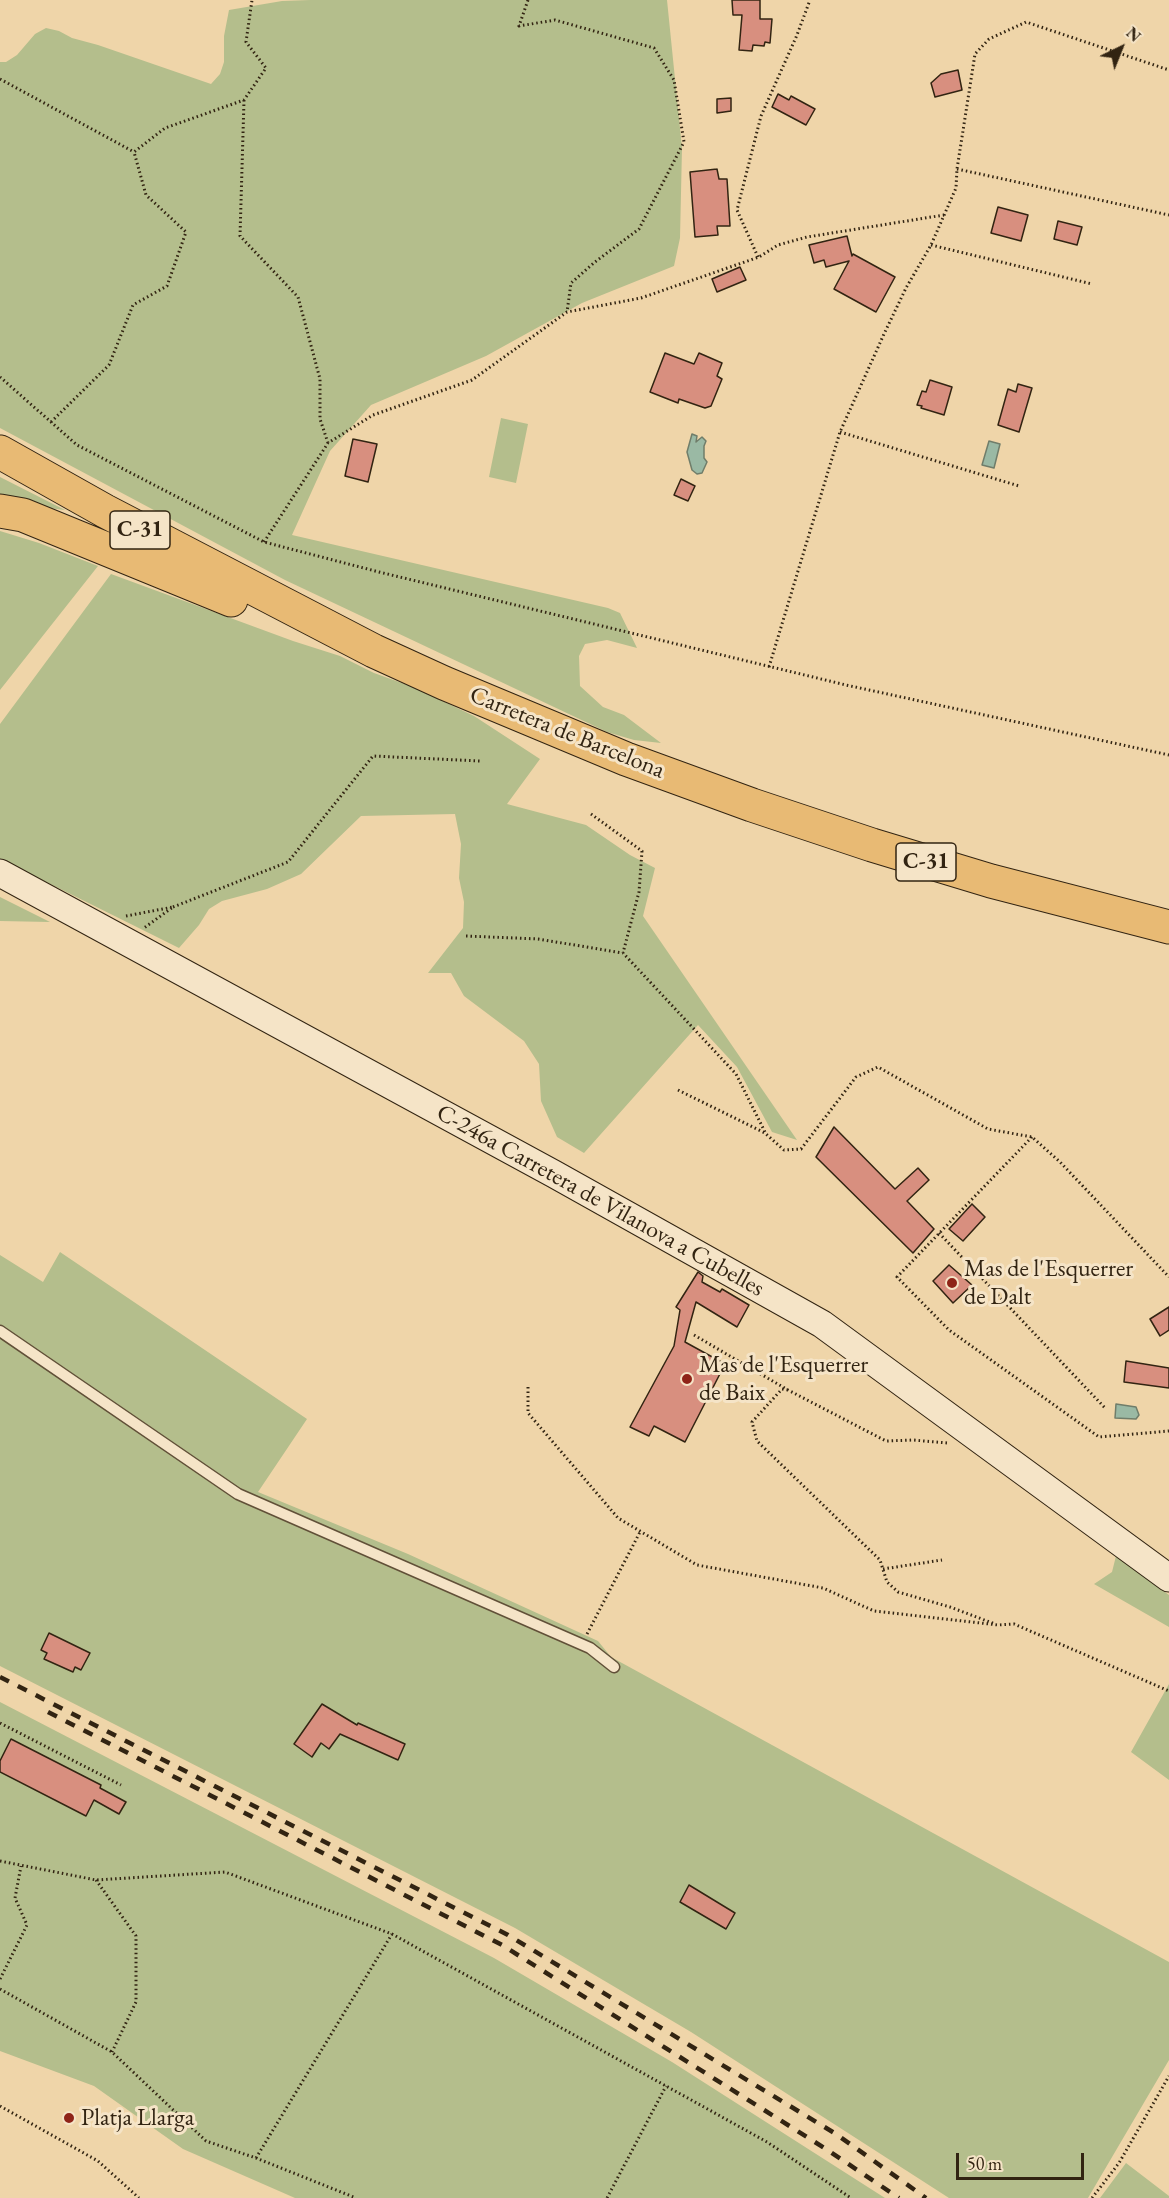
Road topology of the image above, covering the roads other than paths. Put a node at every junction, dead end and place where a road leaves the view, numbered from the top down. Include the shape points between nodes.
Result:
1 (0, 452) edge
2 (0, 511) edge
3 (374, 651) junction
4 (0, 873) edge
5 (1169, 927) edge
6 (0, 1330) edge
7 (1169, 1578) edge
8 (614, 1667) dead end

1 - 3 highway, Carretera de Barcelona / C-31
2 - 3 highway via 32,519 281,621
3 - 5 highway, Carretera de Barcelona / C-31 via 627,759 752,805 991,881
4 - 7 main road, C-246a Carretera de Vilanova a Cubelles via 126,928 822,1324
6 - 8 lane via 238,1494 590,1647

